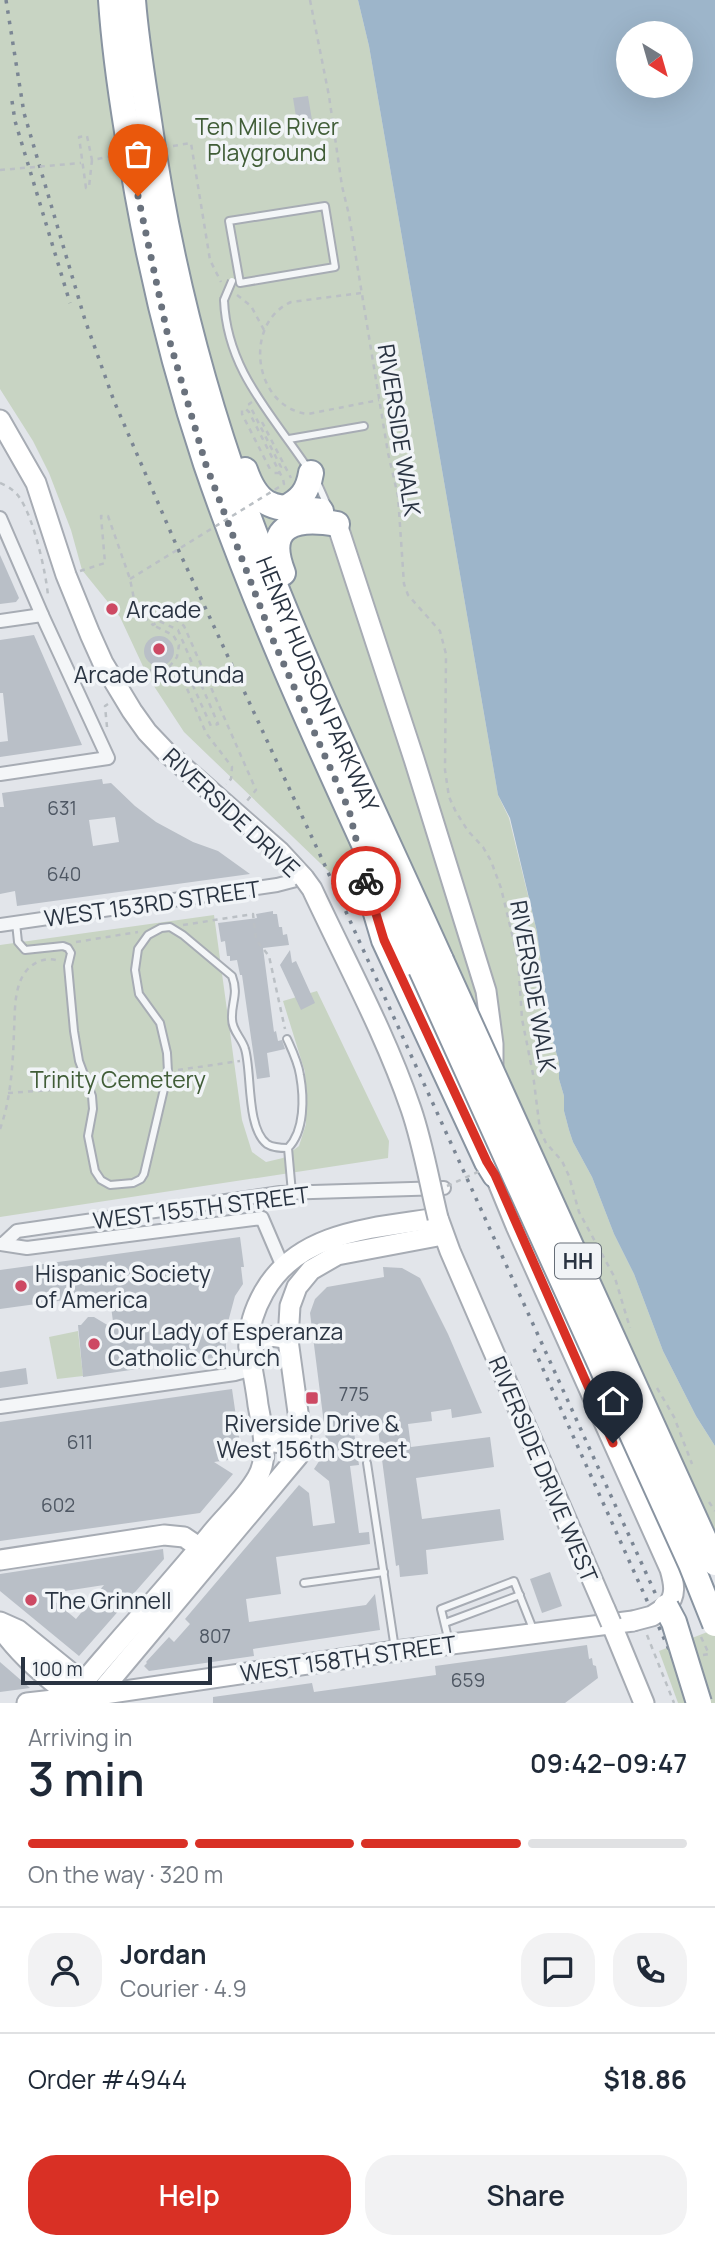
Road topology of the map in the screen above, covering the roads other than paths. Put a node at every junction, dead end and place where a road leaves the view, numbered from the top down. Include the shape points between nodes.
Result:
1 (111, 0) edge
2 (134, 0) edge
3 (236, 282) junction
4 (213, 410) junction
5 (0, 420) edge
6 (363, 426) dead end
7 (289, 439) junction
8 (311, 473) junction
9 (285, 496) junction
10 (0, 519) edge
11 (337, 524) junction
12 (42, 615) junction
13 (0, 621) edge
14 (312, 674) junction
15 (0, 774) edge
16 (349, 810) junction
17 (304, 877) junction
18 (16, 923) junction
19 (0, 925) edge
20 (431, 964) junction
21 (486, 991) junction
22 (287, 1039) road end
23 (288, 1148) junction
24 (489, 1173) junction
25 (444, 1188) road end
26 (292, 1193) junction
27 (507, 1203) junction
28 (440, 1226) junction
29 (2, 1244) edge
30 (283, 1267) junction
31 (288, 1340) junction
32 (249, 1347) junction
33 (253, 1369) junction
34 (0, 1407) edge
35 (301, 1434) junction
36 (264, 1440) junction
37 (367, 1463) dead end
38 (207, 1553) junction
39 (0, 1560) edge
40 (715, 1563) edge
41 (384, 1572) junction
42 (304, 1583) dead end
43 (520, 1595) junction
44 (666, 1607) junction
45 (445, 1623) junction
46 (0, 1625) edge
47 (711, 1629) edge
48 (534, 1632) junction
49 (450, 1644) junction
50 (396, 1651) junction
51 (75, 1695) edge
52 (27, 1703) edge
53 (644, 1703) edge
54 (699, 1703) edge

1 - 16 highway, HENRY HUDSON PARKWAY / HH via 138,196 179,377 206,465 256,597
2 - 4 highway, HENRY HUDSON PARKWAY / HH via 167,231
3 - 3 lane via 335,267 325,206 229,221
3 - 7 lane, bridge via 224,300 232,349 258,399
4 - 9 highway via 239,454 253,491 269,504
4 - 14 highway, HENRY HUDSON PARKWAY / HH via 254,531
5 - 17 main road, RIVERSIDE DRIVE via 36,483 78,606 103,663 147,732
6 - 7 lane
7 - 8 lane
8 - 9 highway via 306,492 295,503
8 - 11 lane
9 - 11 highway via 325,512
10 - 12 street
11 - 14 highway via 298,523 283,532 276,547 297,608
11 - 21 main road
12 - 13 street
12 - 15 street via 108,758
14 - 20 highway, HENRY HUDSON PARKWAY / HH
16 - 20 highway, HENRY HUDSON PARKWAY / HH
16 - 24 highway via 384,940
17 - 18 street, WEST 153RD STREET
17 - 28 main road, RIVERSIDE DRIVE, bridge via 410,1106
18 - 19 street, WEST 153RD STREET
18 - 23 lane via 25,950 66,946 71,953 68,966 76,1048 93,1102 88,1136 95,1171 105,1183 137,1182 144,1174 168,1072 160,1023 139,994 136,958 142,941 166,927 183,935 232,976 236,999 232,1021 245,1048 258,1132 273,1147
20 - 40 highway, HENRY HUDSON PARKWAY / HH, bridge
20 - 47 highway, HENRY HUDSON PARKWAY / HH, bridge via 691,1564
21 - 24 main road via 493,1044
21 - 27 main road via 496,1009 503,1044
22 - 23 lane via 301,1086 301,1124
23 - 26 lane
24 - 27 main road
25 - 26 street, WEST 155TH STREET
26 - 29 street, WEST 155TH STREET via 17,1231
27 - 44 main road via 670,1569 674,1591
28 - 30 main road via 375,1228 338,1235
28 - 31 main road via 380,1247 337,1255 311,1270 292,1296
28 - 53 main road, RIVERSIDE DRIVE WEST, bridge
29 - 30 street, WEST 155TH STREET via 27,1248 262,1218
30 - 32 main road via 259,1301
31 - 32 main road via 269,1336
31 - 35 main road
32 - 33 main road
33 - 34 street
33 - 36 main road
35 - 36 main road via 283,1443
35 - 38 main road via 298,1456
36 - 38 main road via 257,1478
37 - 41 lane
38 - 39 main road via 184,1537 164,1535
38 - 51 main road
41 - 42 lane
41 - 50 lane
43 - 45 lane
43 - 45 lane via 514,1581 441,1609
43 - 48 lane
44 - 48 main road, WEST 158TH STREET, bridge via 633,1620
44 - 54 highway, bridge
45 - 49 lane
46 - 51 main road via 10,1642
46 - 51 main road via 18,1630
48 - 49 main road, WEST 158TH STREET
49 - 50 main road, WEST 158TH STREET
50 - 51 main road, WEST 158TH STREET
51 - 52 main road, WEST 158TH STREET

